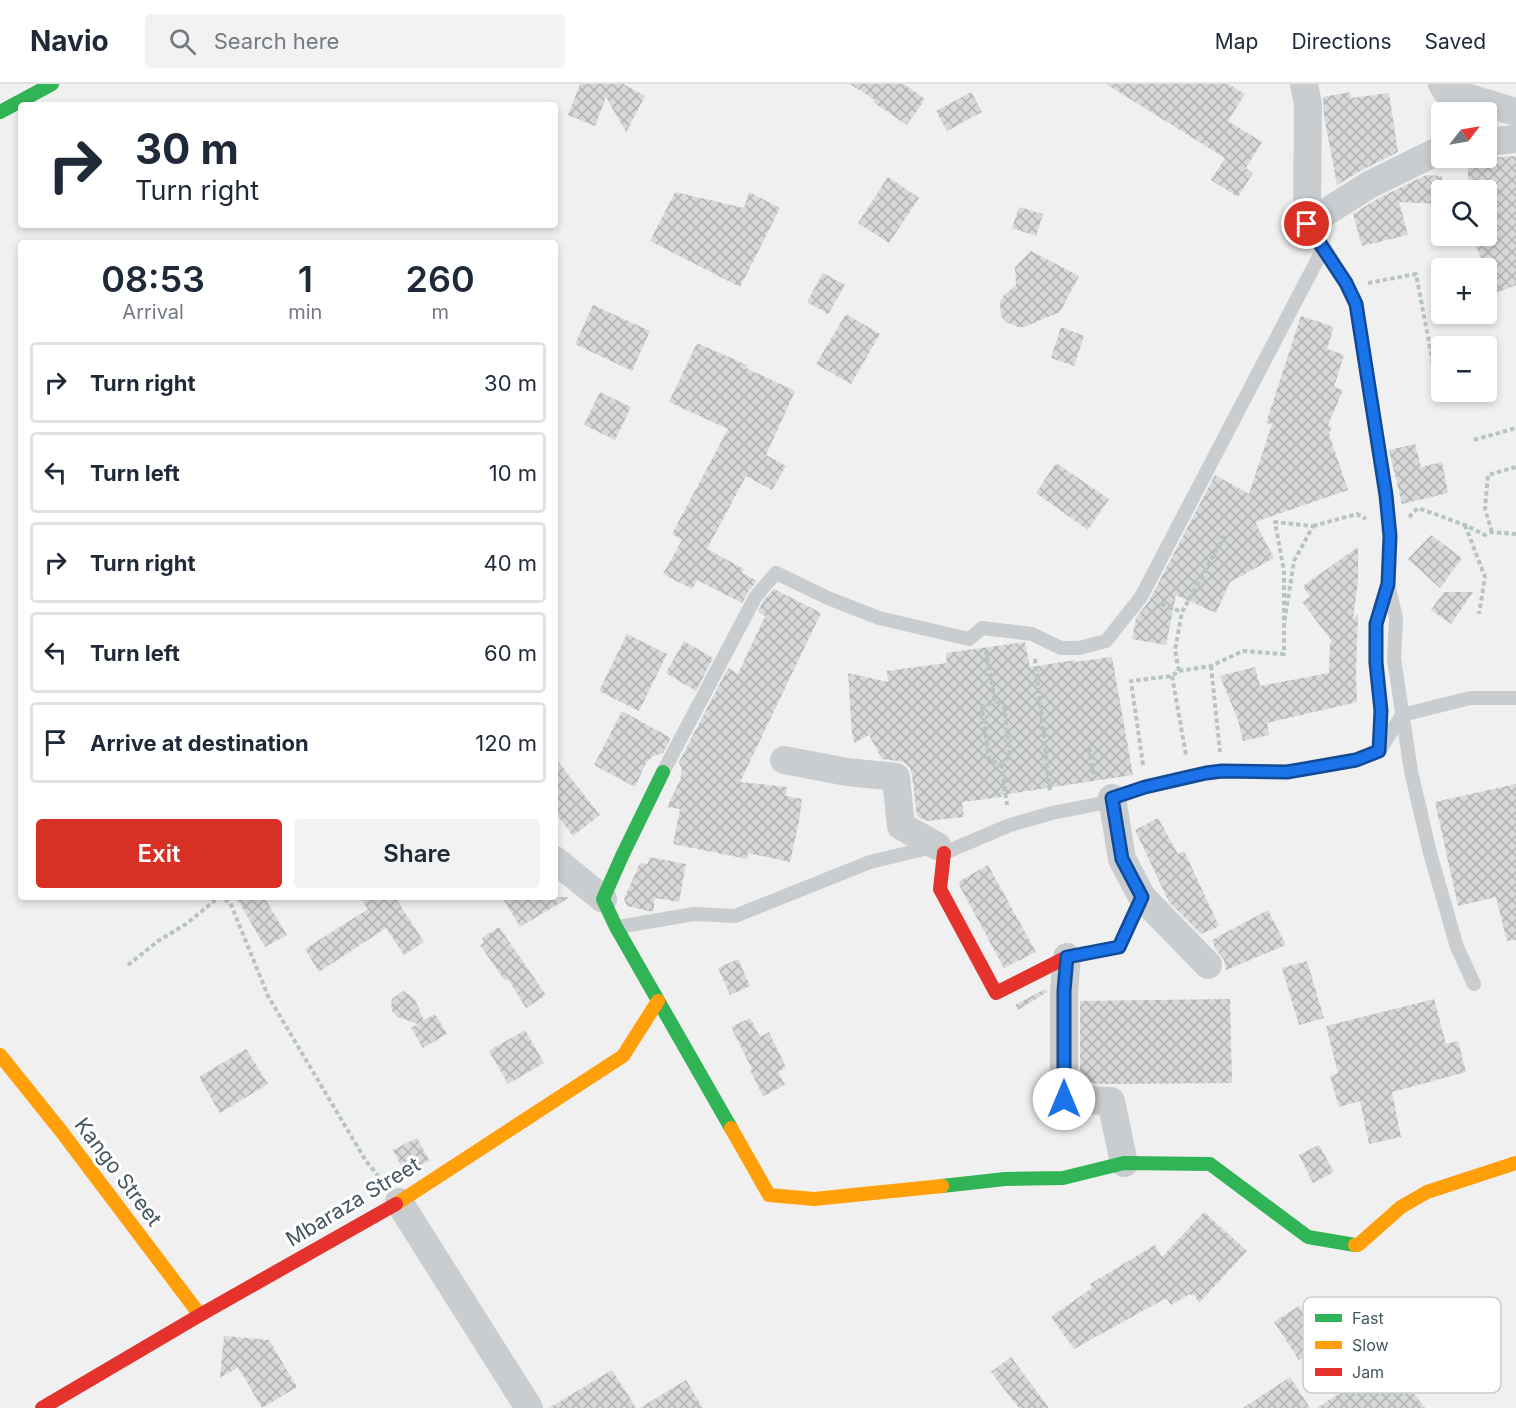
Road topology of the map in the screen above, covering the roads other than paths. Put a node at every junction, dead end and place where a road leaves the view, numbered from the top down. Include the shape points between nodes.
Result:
1 (52, 84) edge
2 (1304, 84) edge
3 (1442, 84) edge
4 (18, 102) edge
5 (19, 102) edge
6 (0, 112) edge
7 (1516, 112) edge
8 (1516, 139) edge
9 (1497, 141) edge
10 (1431, 154) edge
11 (1307, 224) junction
12 (1324, 248) junction
13 (1388, 584) junction
14 (1516, 698) edge
15 (1402, 715) junction
16 (1379, 751) junction
17 (784, 760) dead end
18 (663, 772) joint
19 (1112, 798) junction
20 (940, 850) junction
21 (558, 862) edge
22 (1142, 897) junction
23 (603, 899) junction
24 (615, 927) junction
25 (1067, 957) junction
26 (1208, 965) dead end
27 (1474, 984) dead end
28 (658, 1001) junction
29 (0, 1055) edge
30 (1516, 1162) edge
31 (1124, 1163) junction
32 (399, 1202) junction
33 (200, 1315) junction
34 (42, 1408) edge
35 (529, 1408) edge

1 - 5 street
2 - 11 street via 1308,104
3 - 7 street via 1446,91
4 - 6 street
8 - 9 street
10 - 11 street via 1370,185
11 - 12 lane
12 - 13 lane via 1356,304 1386,495 1390,536
12 - 18 lane via 1141,597 1106,641 1061,648 1032,634 982,628 969,639 879,618 776,573 756,596
13 - 15 lane via 1396,618 1394,659
13 - 16 lane via 1376,624
14 - 15 lane via 1470,698
15 - 16 lane
15 - 27 lane via 1430,853 1457,947
16 - 19 lane via 1356,760 1287,772 1222,771 1190,776
17 - 20 street via 896,777 901,826
18 - 23 street
19 - 20 lane via 1010,825
19 - 22 street via 1122,859
20 - 24 lane via 870,862 735,916 694,914
20 - 25 street via 940,889 996,993
21 - 23 street
22 - 25 street via 1119,947
22 - 26 street
23 - 24 street
24 - 28 street
25 - 31 street via 1064,1099 1111,1101
28 - 31 street via 768,1195 814,1199 1005,1179 1062,1178
28 - 32 street, Mbaraza Street via 623,1056
29 - 33 street, Kango Street
30 - 31 street via 1427,1192 1401,1207 1358,1245 1308,1236 1210,1164
32 - 33 street, Mbaraza Street
32 - 35 street
33 - 34 street, Mbaraza Street

